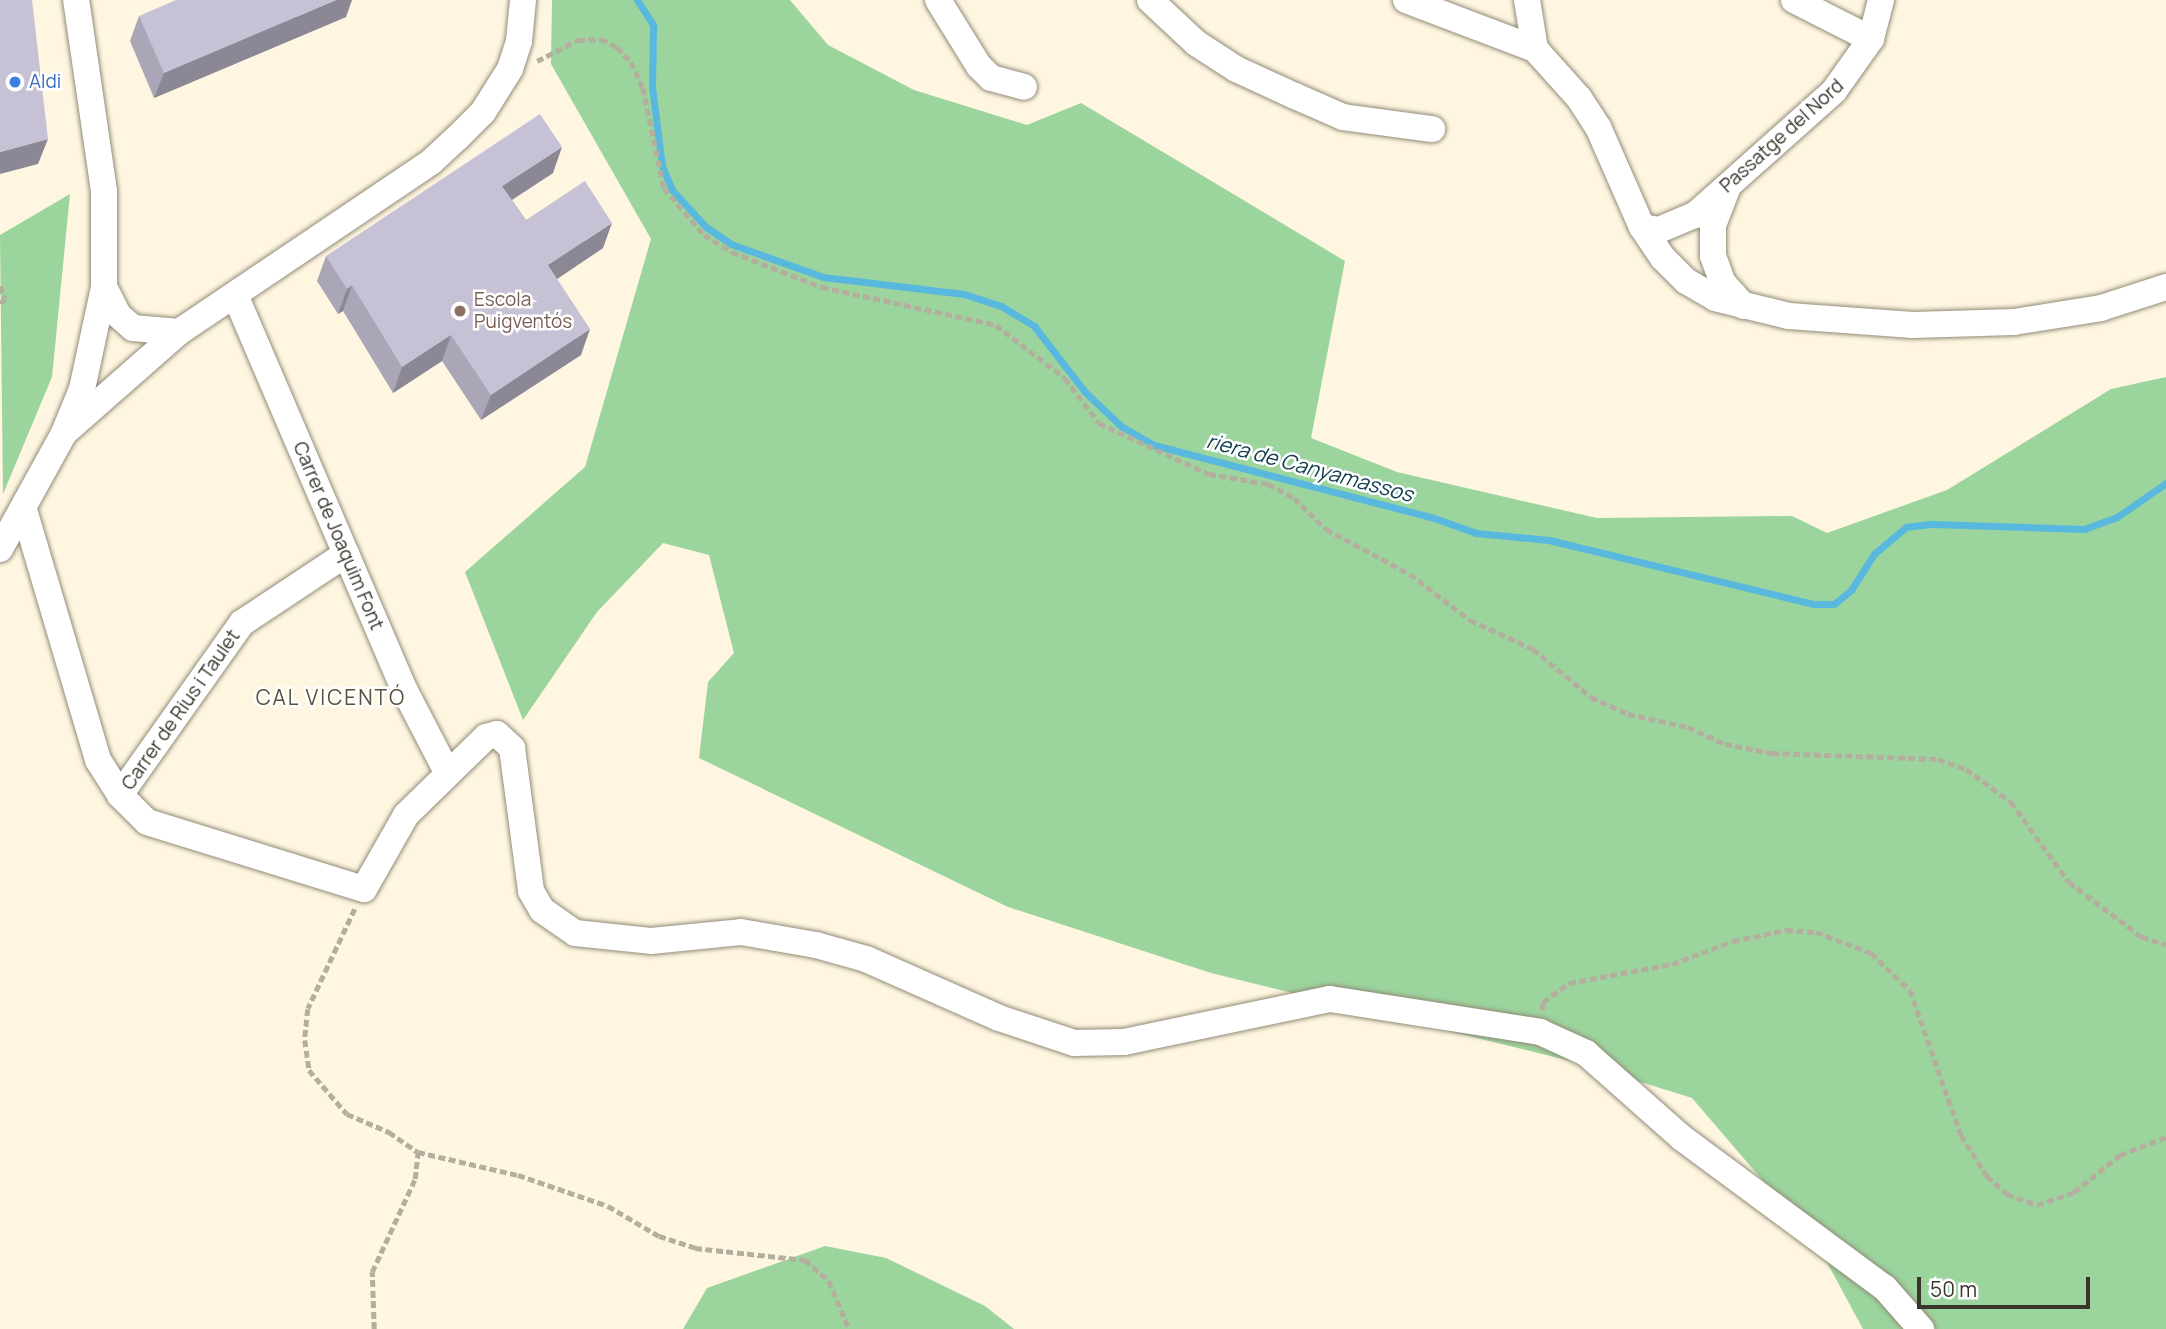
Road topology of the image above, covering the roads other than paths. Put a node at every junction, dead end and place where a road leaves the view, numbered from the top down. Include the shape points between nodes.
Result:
1 (76, 0) edge
2 (523, 0) edge
3 (938, 0) edge
4 (1150, 0) edge
5 (1406, 0) edge
6 (1527, 0) edge
7 (1794, 0) edge
8 (1881, 0) edge
9 (1871, 39) junction
10 (1535, 50) junction
11 (1024, 87) dead end
12 (1432, 129) dead end
13 (1729, 184) junction
14 (1642, 228) junction
15 (2166, 287) edge
16 (104, 288) junction
17 (236, 297) junction
18 (1747, 308) junction
19 (179, 332) junction
20 (64, 433) junction
21 (24, 510) junction
22 (0, 549) edge
23 (346, 554) junction
24 (447, 772) junction
25 (120, 796) junction
26 (1921, 1329) edge

1 - 16 street via 104,191
2 - 17 street via 519,41 510,69 483,111 431,162
3 - 11 street via 979,66 991,78
4 - 12 street via 1196,43 1283,91 1343,117
5 - 10 street
6 - 10 street
7 - 9 street
8 - 9 street, Passatge del Nord
9 - 13 street, Passatge del Nord via 1834,91
10 - 14 street via 1579,98 1598,127
13 - 14 street, Passatge del Nord via 1676,225
13 - 18 street via 1713,226 1713,256 1723,283
14 - 18 street via 1686,281
15 - 18 street via 2101,308 2014,322 1913,325
16 - 19 street via 118,315 133,328
16 - 20 street via 82,389
17 - 19 street
17 - 23 street, Carrer de Joaquim Font
19 - 20 street
20 - 21 street
21 - 22 street
21 - 25 street via 98,760
23 - 24 street, Carrer de Joaquim Font via 405,691
23 - 25 street, Carrer de Rius i Taulet via 242,623
24 - 25 street via 406,815 364,889 146,821
24 - 26 street via 485,737 497,734 508,742 531,891 551,919 575,933 650,942 741,932 816,945 866,959 999,1018 1074,1044 1124,1042 1330,999 1540,1032 1586,1053 1682,1138 1885,1288

